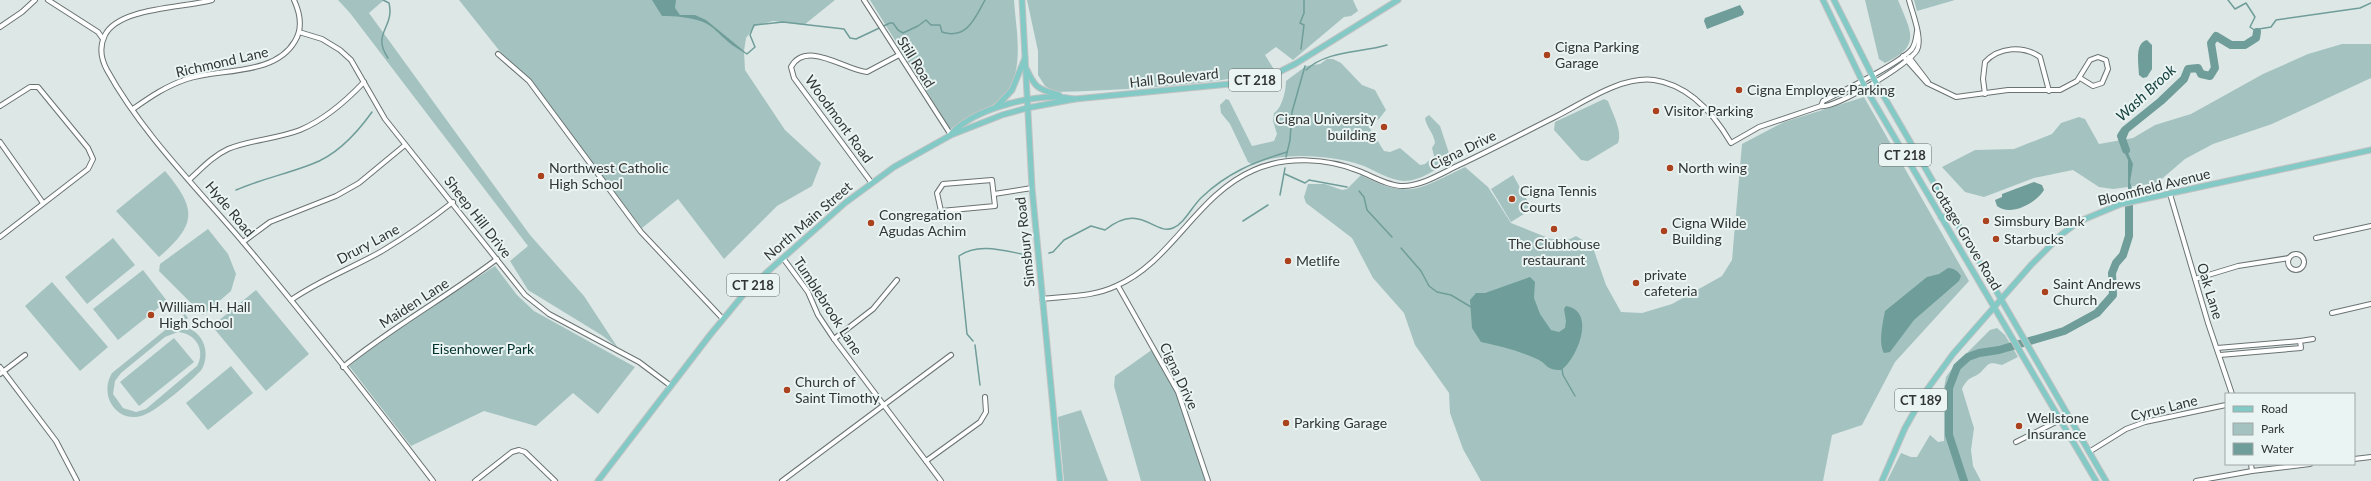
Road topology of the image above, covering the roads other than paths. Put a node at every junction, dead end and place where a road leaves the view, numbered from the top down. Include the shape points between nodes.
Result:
1 (35, 0) edge
2 (48, 0) edge
3 (212, 0) edge
4 (294, 0) edge
5 (864, 0) edge
6 (1022, 0) edge
7 (1398, 0) edge
8 (1823, 0) edge
9 (1834, 0) edge
10 (1909, 0) edge
11 (0, 27) edge
12 (1917, 31) junction
13 (299, 32) junction
14 (103, 39) junction
15 (498, 54) dead end
16 (899, 55) junction
17 (1905, 55) junction
18 (1026, 58) junction
19 (1908, 59) junction
20 (1026, 69) junction
21 (1867, 78) junction
22 (2080, 78) junction
23 (1875, 81) junction
24 (364, 82) junction
25 (1868, 86) junction
26 (2049, 91) junction
27 (1985, 94) junction
28 (1062, 96) junction
29 (1075, 99) junction
30 (1026, 100) junction
31 (0, 106) edge
32 (1821, 106) junction
33 (1027, 108) junction
34 (133, 109) junction
35 (994, 109) junction
36 (951, 135) junction
37 (0, 142) edge
38 (405, 145) junction
39 (2371, 150) edge
40 (190, 179) junction
41 (871, 182) junction
42 (1032, 188) junction
43 (994, 194) junction
44 (2170, 194) junction
45 (453, 202) junction
46 (43, 203) junction
47 (1953, 216) junction
48 (1941, 217) junction
49 (2371, 226) edge
50 (0, 237) edge
51 (2316, 238) dead end
52 (243, 242) junction
53 (783, 258) junction
54 (2289, 258) dead end
55 (498, 259) junction
56 (2195, 279) junction
57 (897, 280) dead end
58 (1118, 286) junction
59 (2000, 298) junction
60 (1042, 299) junction
61 (291, 300) junction
62 (2371, 304) edge
63 (1994, 306) junction
64 (2332, 313) dead end
65 (723, 319) junction
66 (834, 339) junction
67 (2313, 339) dead end
68 (2300, 341) junction
69 (2217, 348) junction
70 (951, 355) dead end
71 (2220, 355) junction
72 (25, 356) dead end
73 (343, 366) junction
74 (0, 367) edge
75 (2, 373) edge
76 (671, 386) junction
77 (2232, 393) edge
78 (985, 397) dead end
79 (884, 405) junction
80 (2225, 405) edge
81 (2060, 420) junction
82 (2016, 442) dead end
83 (2089, 452) junction
84 (2371, 457) edge
85 (2355, 459) edge
86 (926, 461) junction
87 (2251, 465) edge
88 (2302, 465) edge
89 (2252, 471) junction
90 (77, 481) edge
91 (433, 481) edge
92 (475, 481) edge
93 (555, 481) edge
94 (598, 481) edge
95 (782, 481) edge
96 (941, 481) edge
97 (1060, 481) edge
98 (1208, 481) edge
99 (1882, 481) edge
100 (2096, 481) edge
101 (2106, 481) edge
102 (2196, 481) edge

1 - 11 street
2 - 14 street via 98,32
3 - 14 street via 136,14 107,31
4 - 13 street, Richmond Lane via 300,16
5 - 16 street, Still Road
6 - 18 main road, Simsbury Road
7 - 29 main road, Hall Boulevard / CT 218 via 1295,64 1262,78 1224,85
8 - 21 main road, Cottage Grove Road / CT 218
9 - 21 main road, Cottage Grove Road / CT 218
10 - 12 street
12 - 17 street via 1914,45
12 - 19 street via 1918,50
13 - 24 street, Sheep Hill Drive via 322,39 340,50 354,65
13 - 34 street, Richmond Lane via 289,52 273,63 185,80 156,93
14 - 34 street, Hyde Road via 101,54 104,62
15 - 65 street via 529,81 641,232
16 - 36 street, Still Road
16 - 41 street, Woodmont Road via 867,72 812,56 798,60 791,67 794,78
17 - 19 street
17 - 21 street, Cigna Drive
18 - 20 main road, Simsbury Road
18 - 35 main road via 1012,90
19 - 23 street, Cigna Drive
19 - 27 street via 1929,84 1945,93 1956,97
20 - 28 main road via 1034,85 1040,90
20 - 30 main road, Simsbury Road
21 - 23 main road, Cottage Grove Road / CT 218
21 - 25 main road, Cottage Grove Road / CT 218
21 - 32 street, Cigna Drive via 1823,101
22 - 22 street via 2092,86 2102,83 2108,69 2106,60 2098,57 2090,60
22 - 26 street via 2068,87
23 - 25 street, Cigna Drive
23 - 47 main road, Cottage Grove Road / CT 218
24 - 38 street, Sheep Hill Drive via 385,119
24 - 40 street via 348,98 312,123 279,137 228,149 211,159
25 - 32 street, Cigna Drive via 1826,107
25 - 48 main road, Cottage Grove Road / CT 218
26 - 27 street via 2008,90
26 - 27 street via 2040,57 2027,51 2014,50 1996,53 1986,62 1983,79
28 - 29 main road, Hall Boulevard / CT 218
28 - 30 main road, Hall Boulevard / CT 218
29 - 33 main road, Hall Boulevard / CT 218
30 - 33 main road, Simsbury Road
30 - 35 main road, North Main Street / CT 218
31 - 46 street via 30,87 38,87 92,155 92,164 88,169
32 - 58 street, Cigna Drive via 1759,127 1731,143 1717,120 1692,97 1653,80 1630,83 1598,95 1418,183 1404,186 1392,184 1348,166 1313,160 1269,165 1228,184 1210,199 1147,267
33 - 36 main road, North Main Street / CT 218
33 - 42 main road, Simsbury Road
34 - 40 street, Hyde Road
35 - 36 main road, North Main Street / CT 218 via 957,128
36 - 41 main road, North Main Street / CT 218
37 - 46 street
38 - 45 street, Sheep Hill Drive
38 - 52 street via 359,183 336,196 270,222
39 - 44 main road, Bloomfield Avenue / CT 189
40 - 52 street, Hyde Road
41 - 53 main road, North Main Street / CT 218
42 - 43 street
42 - 60 main road, Simsbury Road
43 - 43 street via 992,180 947,183 938,188 937,193 941,212 995,206
44 - 56 street, Oak Lane
44 - 59 main road, Bloomfield Avenue / CT 189 via 2121,204 2098,212 2073,226
45 - 55 street, Sheep Hill Drive
45 - 61 street, Drury Lane via 413,232 352,267 317,282
46 - 50 street
47 - 48 main road
47 - 59 main road, Cottage Grove Road / CT 218
48 - 63 main road, Cottage Grove Road / CT 218
49 - 51 street
52 - 61 street, Hyde Road
53 - 65 main road, North Main Street / CT 218 via 748,290
53 - 66 street, Tumblebrook Lane via 808,292 818,315
54 - 56 street via 2238,266
55 - 73 street, Maiden Lane via 397,325
55 - 76 street, Sheep Hill Drive via 518,288 536,306 639,362
56 - 69 street, Oak Lane
57 - 66 street via 873,309
58 - 60 street, Cigna Drive via 1088,295
58 - 98 street, Cigna Drive via 1178,392
59 - 63 main road, Bloomfield Avenue / CT 189
59 - 83 main road, Cottage Grove Road / CT 218
60 - 97 main road, Simsbury Road
61 - 73 street, Hyde Road
62 - 64 street
63 - 81 main road, Cottage Grove Road / CT 218
63 - 99 main road, Bloomfield Avenue / CT 189 via 1952,354 1926,391 1905,428
65 - 76 main road, North Main Street / CT 218
66 - 79 street, Tumblebrook Lane
67 - 68 street
68 - 69 street
68 - 71 street via 2301,348
69 - 71 street, Oak Lane
70 - 79 street
71 - 77 street, Oak Lane
72 - 75 street
73 - 91 street, Hyde Road
74 - 75 street
75 - 90 street via 56,440
76 - 94 main road, North Main Street / CT 218
78 - 86 street via 986,412 980,422
79 - 86 street, Tumblebrook Lane
79 - 95 street
80 - 83 street, Cyrus Lane via 2145,422 2126,429
81 - 82 street
81 - 100 main road, Cottage Grove Road / CT 218
83 - 101 main road, Cottage Grove Road / CT 218
84 - 85 street
86 - 96 street, Tumblebrook Lane
87 - 89 street
88 - 89 street
89 - 102 street
92 - 93 street via 512,452 519,450

